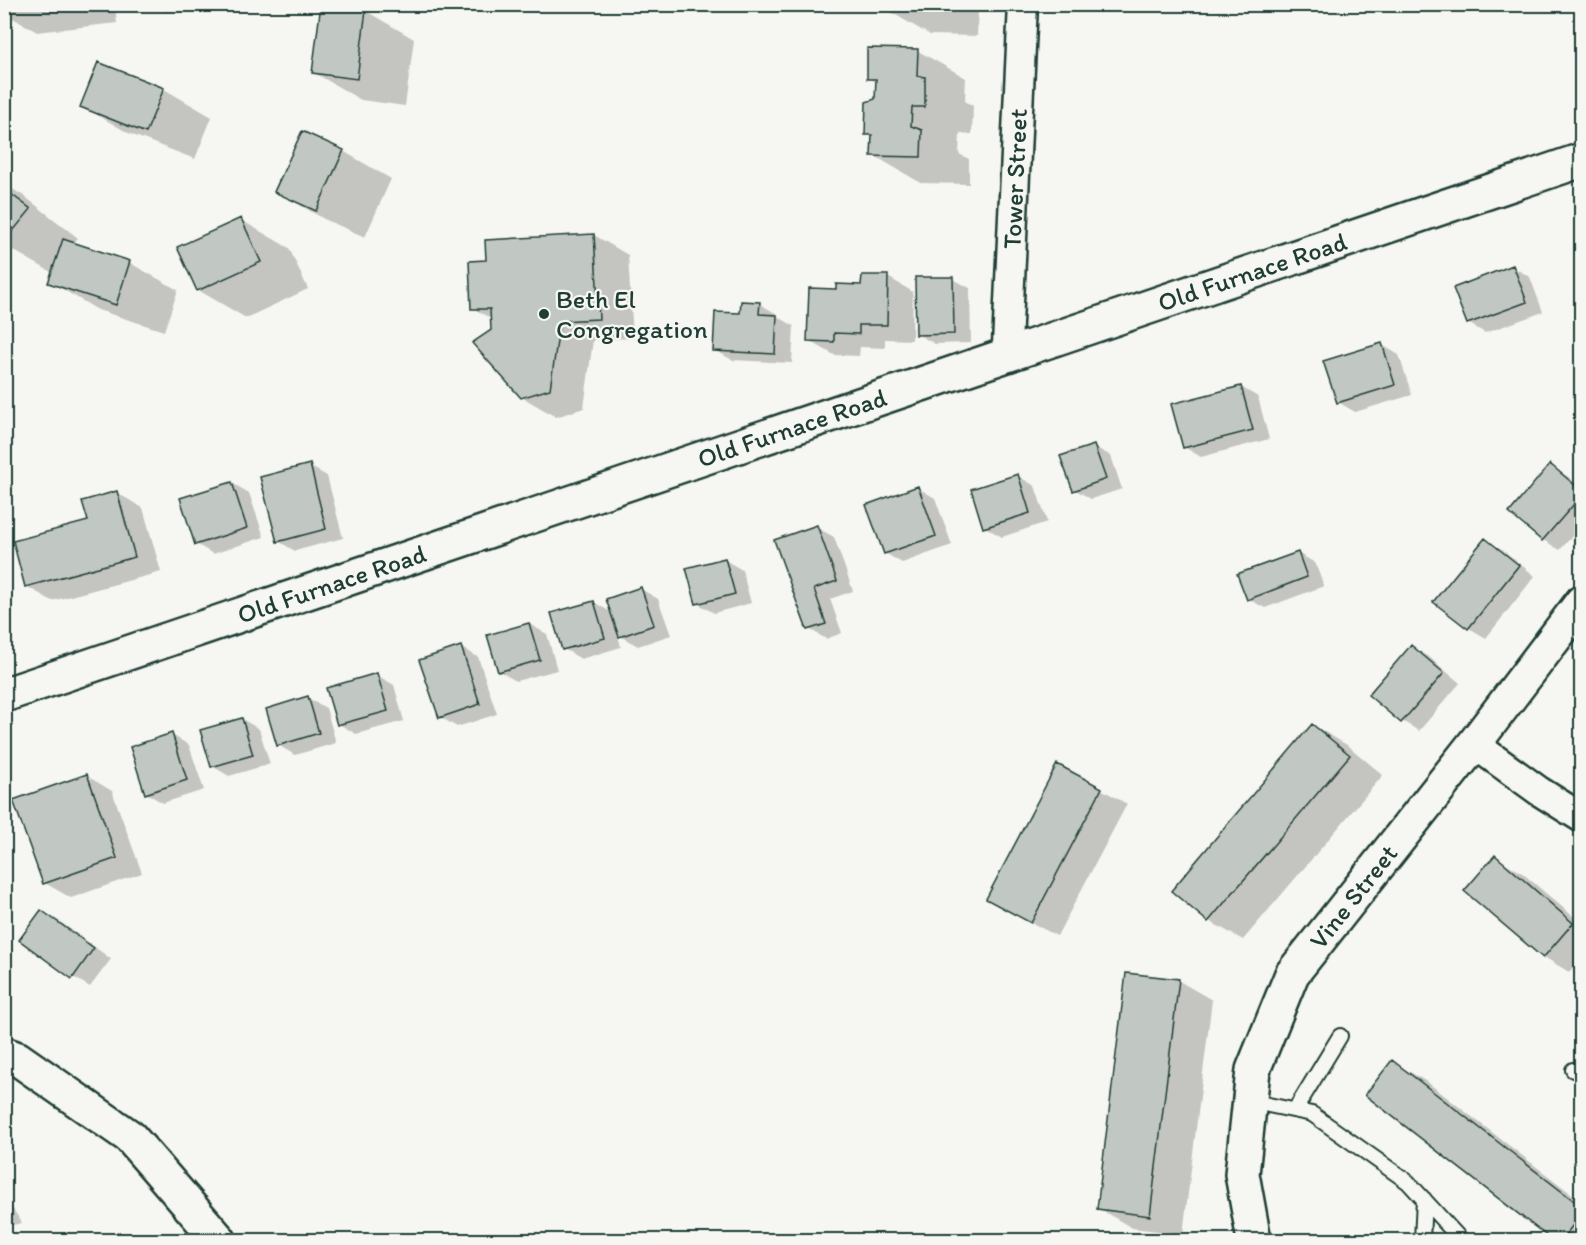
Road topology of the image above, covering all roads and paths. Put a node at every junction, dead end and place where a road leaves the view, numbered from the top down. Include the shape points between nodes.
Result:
1 (1023, 4) edge
2 (1581, 159) edge
3 (1010, 354) junction
4 (1581, 602) edge
5 (4, 695) edge
6 (1474, 744) junction
7 (1581, 818) edge
8 (1340, 1036) dead end
9 (4, 1053) edge
10 (1249, 1101) junction
11 (1295, 1110) junction
12 (1424, 1199) junction
13 (219, 1240) edge
14 (1254, 1240) edge
15 (1422, 1240) edge
16 (1461, 1240) edge

1 - 3 street, Tower Street via 1007,345
2 - 3 street, Old Furnace Road
3 - 5 street, Old Furnace Road
4 - 6 street, Vine Street
6 - 7 street
6 - 10 street, Vine Street via 1292,974 1253,1070
8 - 11 lane
9 - 13 street via 130,1137
10 - 11 lane
10 - 14 street, Vine Street via 1242,1174
11 - 12 lane via 1312,1114 1408,1182
12 - 15 lane
12 - 16 lane

